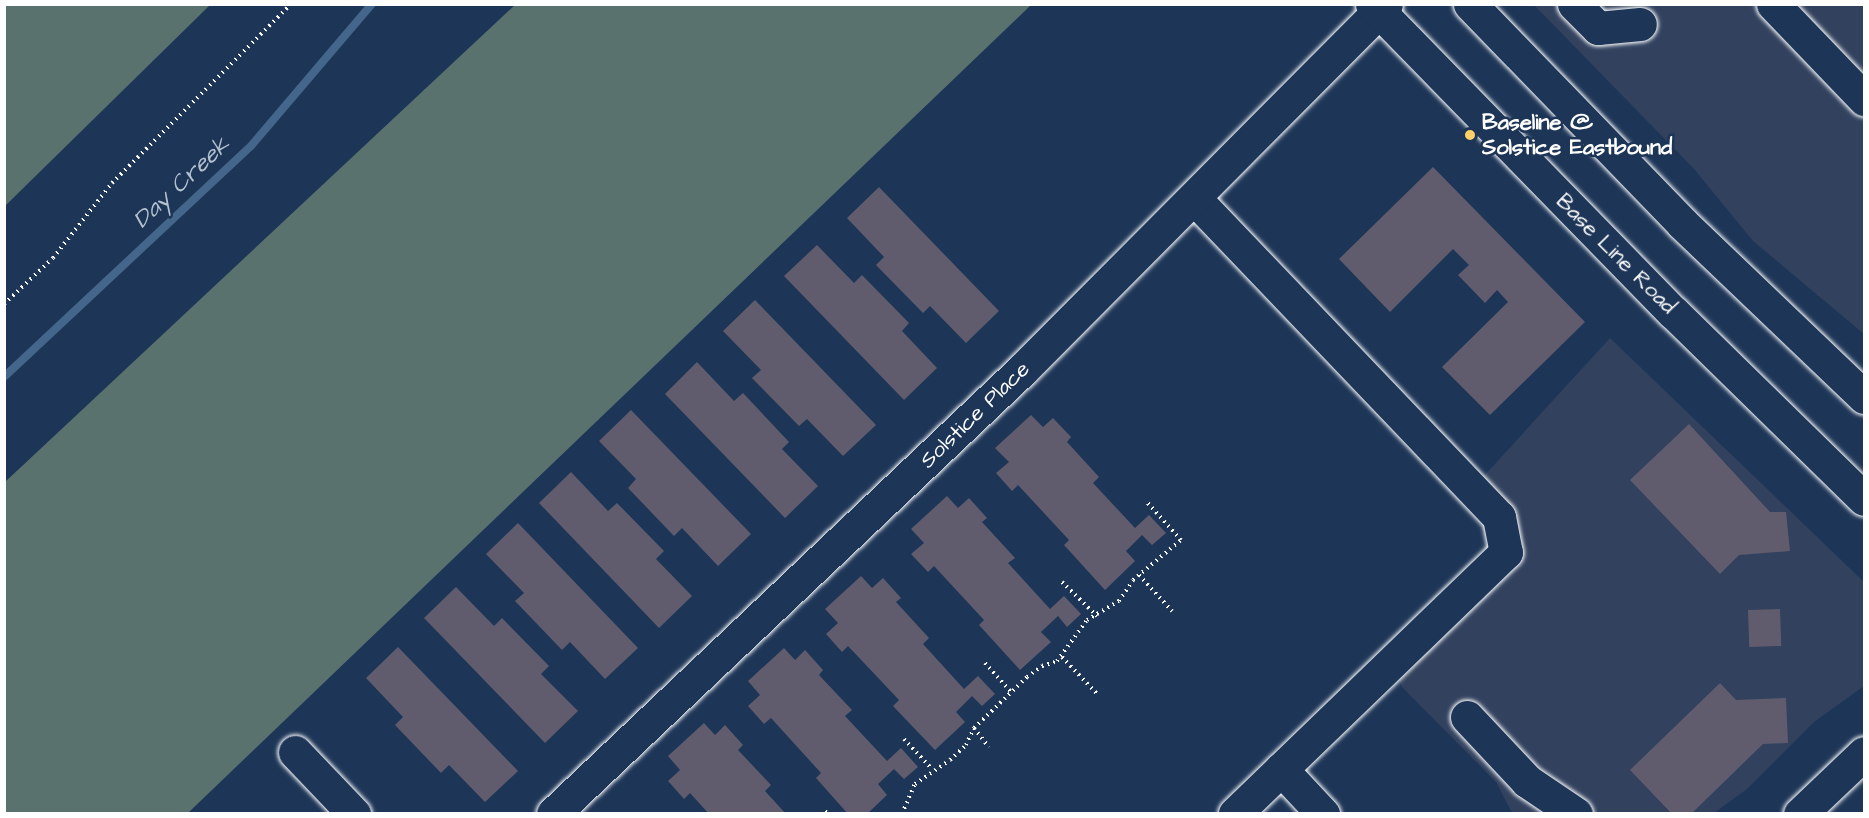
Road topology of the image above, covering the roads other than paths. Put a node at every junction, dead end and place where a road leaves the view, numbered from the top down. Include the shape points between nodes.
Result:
1 (1470, 4) edge
2 (1574, 4) edge
3 (1773, 4) edge
4 (1379, 7) edge
5 (1640, 24) dead end
6 (1864, 99) edge
7 (1195, 199) junction
8 (1864, 397) edge
9 (1864, 499) edge
10 (1467, 717) dead end
11 (295, 752) dead end
12 (1864, 753) edge
13 (1281, 769) junction
14 (1527, 781) junction
15 (337, 808) edge
16 (553, 813) edge
17 (1235, 813) edge
18 (1323, 813) edge
19 (1539, 813) edge
20 (1576, 813) edge
21 (1800, 813) edge

1 - 8 street via 1682,223
2 - 5 street via 1598,28
3 - 6 street
4 - 7 street, Solstice Place
4 - 9 street, Base Line Road via 1665,304
7 - 13 street via 1499,517 1506,552
7 - 16 street, Solstice Place via 1014,378
10 - 14 street
11 - 15 street
12 - 21 street
13 - 17 street
13 - 18 street
14 - 19 street
14 - 20 street

